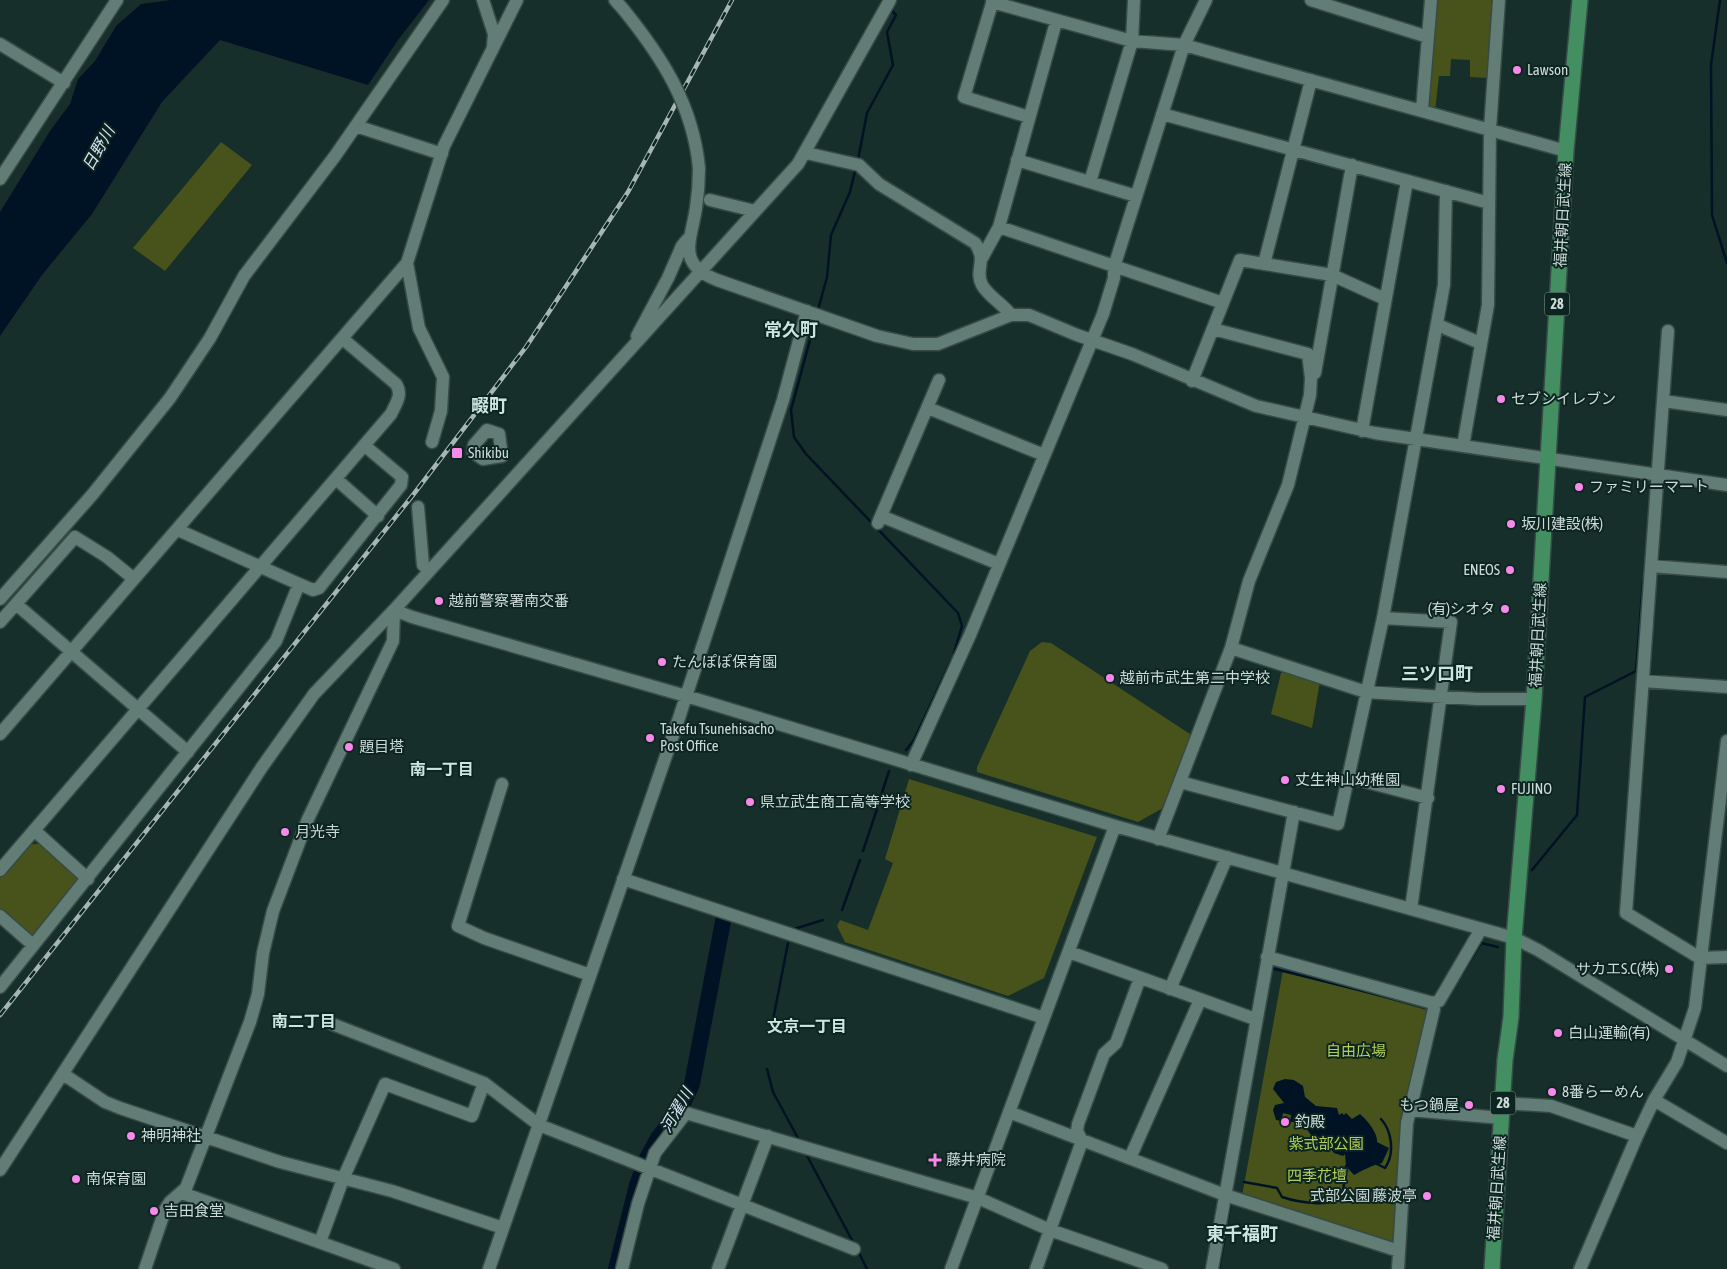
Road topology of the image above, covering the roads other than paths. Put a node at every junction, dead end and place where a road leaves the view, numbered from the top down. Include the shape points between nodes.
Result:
1 (117, 0) edge
2 (443, 0) edge
3 (483, 0) edge
4 (517, 0) edge
5 (1134, 0) edge
6 (1206, 0) edge
7 (1311, 0) edge
8 (1431, 0) edge
9 (1499, 0) edge
10 (1580, 0) edge
11 (992, 1) edge
12 (619, 4) edge
13 (888, 4) edge
14 (1056, 22) junction
15 (1428, 37) junction
16 (1132, 41) junction
17 (0, 44) edge
18 (1184, 45) junction
19 (493, 50) junction
20 (1310, 80) junction
21 (64, 83) junction
22 (1422, 110) junction
23 (1162, 114) junction
24 (1029, 116) junction
25 (356, 126) junction
26 (1490, 129) junction
27 (1294, 149) junction
28 (1566, 151) junction
29 (806, 153) junction
30 (442, 154) junction
31 (1017, 160) junction
32 (1352, 165) junction
33 (0, 179) edge
34 (1407, 181) junction
35 (1090, 182) junction
36 (1446, 191) junction
37 (1136, 196) junction
38 (710, 200) dead end
39 (1489, 203) junction
40 (756, 211) junction
41 (999, 227) junction
42 (690, 236) junction
43 (982, 258) junction
44 (406, 263) junction
45 (1264, 264) junction
46 (1114, 267) junction
47 (700, 272) junction
48 (1332, 276) junction
49 (1385, 299) junction
50 (1223, 303) junction
51 (814, 313) junction
52 (1011, 314) junction
53 (1438, 325) junction
54 (1213, 330) junction
55 (1668, 331) dead end
56 (343, 339) junction
57 (1092, 340) junction
58 (1480, 343) junction
59 (634, 345) junction
60 (939, 380) dead end
61 (1192, 381) junction
62 (1311, 387) junction
63 (1664, 401) junction
64 (928, 408) junction
65 (1727, 410) edge
66 (1305, 418) junction
67 (1362, 430) junction
68 (1417, 439) junction
69 (432, 442) dead end
70 (364, 445) junction
71 (1463, 446) junction
72 (1044, 455) junction
73 (502, 456) dead end
74 (1548, 457) junction
75 (520, 470) junction
76 (1656, 474) junction
77 (336, 479) junction
78 (1727, 485) edge
79 (418, 507) dead end
80 (378, 516) junction
81 (178, 530) junction
82 (998, 564) junction
83 (261, 566) junction
84 (1651, 566) junction
85 (429, 571) junction
86 (1727, 572) edge
87 (134, 579) junction
88 (299, 584) junction
89 (0, 599) edge
90 (16, 604) junction
91 (394, 610) junction
92 (1383, 618) junction
93 (0, 622) edge
94 (1231, 648) junction
95 (72, 651) junction
96 (1643, 681) junction
97 (1727, 687) edge
98 (1366, 692) junction
99 (686, 696) junction
100 (1440, 696) junction
101 (1534, 700) junction
102 (139, 709) junction
103 (0, 734) edge
104 (1727, 741) edge
105 (188, 752) junction
106 (911, 765) junction
107 (1725, 772) edge
108 (1348, 777) junction
109 (1180, 782) junction
110 (502, 784) dead end
111 (1428, 798) junction
112 (1294, 812) junction
113 (1115, 826) junction
114 (34, 830) junction
115 (1158, 839) junction
116 (1227, 857) junction
117 (2, 863) edge
118 (1282, 872) junction
119 (88, 879) junction
120 (623, 879) junction
121 (1411, 909) junction
122 (0, 916) edge
123 (1481, 929) junction
124 (1514, 938) junction
125 (33, 945) junction
126 (1069, 952) junction
127 (1267, 957) junction
128 (1700, 958) junction
129 (1727, 958) edge
130 (590, 975) junction
131 (1140, 978) junction
132 (0, 987) edge
133 (1170, 989) junction
134 (1200, 1000) junction
135 (1432, 1003) junction
136 (1044, 1018) junction
137 (1256, 1019) junction
138 (332, 1024) dead end
139 (1685, 1040) junction
140 (1727, 1066) edge
141 (63, 1074) junction
142 (484, 1083) junction
143 (1654, 1100) junction
144 (1409, 1110) junction
145 (1502, 1110) junction
146 (1009, 1112) junction
147 (539, 1125) junction
148 (768, 1136) junction
149 (1637, 1136) junction
150 (207, 1137) junction
151 (1082, 1140) junction
152 (1727, 1143) edge
153 (1130, 1158) junction
154 (649, 1168) junction
155 (0, 1170) edge
156 (343, 1179) junction
157 (182, 1193) junction
158 (1225, 1195) junction
159 (978, 1198) junction
160 (742, 1205) junction
161 (503, 1228) junction
162 (1050, 1230) junction
163 (320, 1242) junction
164 (854, 1249) dead end
165 (1399, 1251) junction
166 (625, 1268) edge
167 (1585, 1268) edge
168 (145, 1269) edge
169 (394, 1269) edge
170 (489, 1269) edge
171 (718, 1269) edge
172 (951, 1269) edge
173 (1036, 1269) edge
174 (1162, 1269) edge
175 (1212, 1269) edge
176 (1398, 1269) edge
177 (1492, 1269) edge

1 - 21 street
2 - 25 street
3 - 19 street via 494,34
4 - 19 street
5 - 16 street
6 - 18 street
7 - 15 street
8 - 15 street
9 - 26 street
10 - 28 main road, 福井朝日武生線 / 28
11 - 14 street
11 - 24 street via 964,97
12 - 42 street, bridge via 662,59 679,90 693,128 699,168
13 - 29 street
14 - 16 street
14 - 24 street
15 - 22 street
16 - 18 street
16 - 35 street
17 - 21 street
18 - 20 street
18 - 23 street
19 - 30 street
20 - 22 street
20 - 27 street
21 - 33 street
22 - 26 street
23 - 27 street
23 - 37 street
24 - 31 street
25 - 30 street
25 - 89 street via 244,276 210,338 170,398 86,502
26 - 28 street
26 - 39 street
27 - 32 street
27 - 45 street
28 - 74 main road, 福井朝日武生線 / 28
29 - 40 street
29 - 43 street via 859,166 879,184 975,243
30 - 44 street
31 - 35 street
31 - 41 street
32 - 34 street
32 - 48 street
34 - 36 street
34 - 49 street
35 - 37 street
36 - 39 street
36 - 53 street via 1444,285
37 - 46 street
38 - 40 street
39 - 58 street via 1488,305
40 - 47 street
41 - 43 street
41 - 46 street
42 - 47 street via 690,258
42 - 59 street via 682,246
43 - 52 street via 982,286
44 - 56 street
44 - 69 street via 419,328 443,377 441,410
45 - 48 street
45 - 50 street via 1240,260
46 - 50 street
46 - 57 street via 1106,305
47 - 51 street
47 - 59 street
48 - 49 street
48 - 62 street
49 - 67 street
50 - 54 street
51 - 52 street via 877,336 913,344 938,344
51 - 99 street
52 - 57 street via 1029,315
53 - 58 street
53 - 68 street
54 - 61 street
54 - 62 street via 1308,354
55 - 63 street
56 - 70 street via 400,390 391,414
56 - 81 street
57 - 61 street
57 - 72 street
58 - 71 street
59 - 75 street
60 - 64 street
61 - 66 street via 1246,404
62 - 66 street
63 - 65 street
63 - 76 street
64 - 72 street
64 - 82 street via 879,520
66 - 67 street
66 - 94 street via 1288,486 1249,582
67 - 68 street
68 - 71 street
68 - 92 street
70 - 77 street
70 - 80 street via 402,477 401,485
71 - 74 street
72 - 82 street
73 - 75 street
74 - 76 street
74 - 101 main road, 福井朝日武生線 / 28
75 - 85 street
76 - 78 street
76 - 84 street
77 - 80 street
77 - 83 street
79 - 85 street via 423,565
80 - 88 street via 318,588 313,590
81 - 83 street
81 - 87 street
82 - 106 street via 970,635
83 - 88 street
83 - 102 street
84 - 86 street
84 - 96 street
85 - 91 street
87 - 90 street via 108,557 75,537
87 - 95 street
88 - 105 street via 276,641
90 - 93 street
90 - 95 street
91 - 99 street
91 - 141 street via 314,694
91 - 150 street via 393,641 308,819 273,911 252,1013
92 - 98 street
92 - 100 street via 1451,622
94 - 98 street
94 - 109 street
95 - 102 street
95 - 103 street
96 - 97 street
96 - 128 street via 1626,913
98 - 100 street
98 - 108 street
99 - 106 street
99 - 120 street
100 - 101 street
100 - 111 street
101 - 124 main road, 福井朝日武生線 / 28
102 - 105 street
102 - 114 street
104 - 107 street
105 - 119 street
106 - 113 street
107 - 128 street
108 - 111 street
108 - 112 street via 1338,824
109 - 112 street
109 - 115 street
110 - 130 street via 458,926
111 - 121 street
112 - 118 street
113 - 115 street
113 - 126 street
114 - 117 street
114 - 119 street
115 - 116 street
116 - 118 street
116 - 133 street
118 - 121 street
118 - 127 street
119 - 125 street
120 - 130 street
120 - 136 street
121 - 123 street
122 - 125 street
123 - 124 street
123 - 135 street via 1439,1000
124 - 139 street
124 - 145 main road, 福井朝日武生線 / 28 via 1511,1017
125 - 132 street
126 - 131 street
126 - 136 street
127 - 135 street
127 - 137 street
128 - 129 street
128 - 139 street via 1695,1008
130 - 147 street
131 - 133 street
131 - 151 street via 1116,1043 1104,1054 1078,1124
133 - 134 street
134 - 137 street
134 - 153 street
135 - 144 street via 1434,1009
136 - 146 street
137 - 158 street
138 - 142 street
139 - 140 street
139 - 143 street via 1674,1067
141 - 150 street via 112,1105
141 - 155 street
142 - 147 street
142 - 156 street via 472,1116 385,1084
143 - 149 street
143 - 152 street
144 - 145 street
144 - 165 street
145 - 149 street via 1551,1106
145 - 177 main road, 福井朝日武生線 / 28
146 - 151 street
146 - 159 street
147 - 154 street
147 - 161 street
148 - 154 street via 686,1113 659,1146
148 - 159 street
148 - 160 street
149 - 167 street
150 - 156 street
150 - 157 street
151 - 153 street
151 - 162 street
153 - 158 street
154 - 160 street
154 - 166 street
156 - 161 street via 410,1196
156 - 163 street
157 - 163 street
157 - 168 street via 167,1205
158 - 165 street
158 - 175 street
159 - 162 street
159 - 172 street
160 - 164 street
160 - 171 street
161 - 170 street
162 - 173 street
162 - 174 street
163 - 169 street
165 - 176 street

